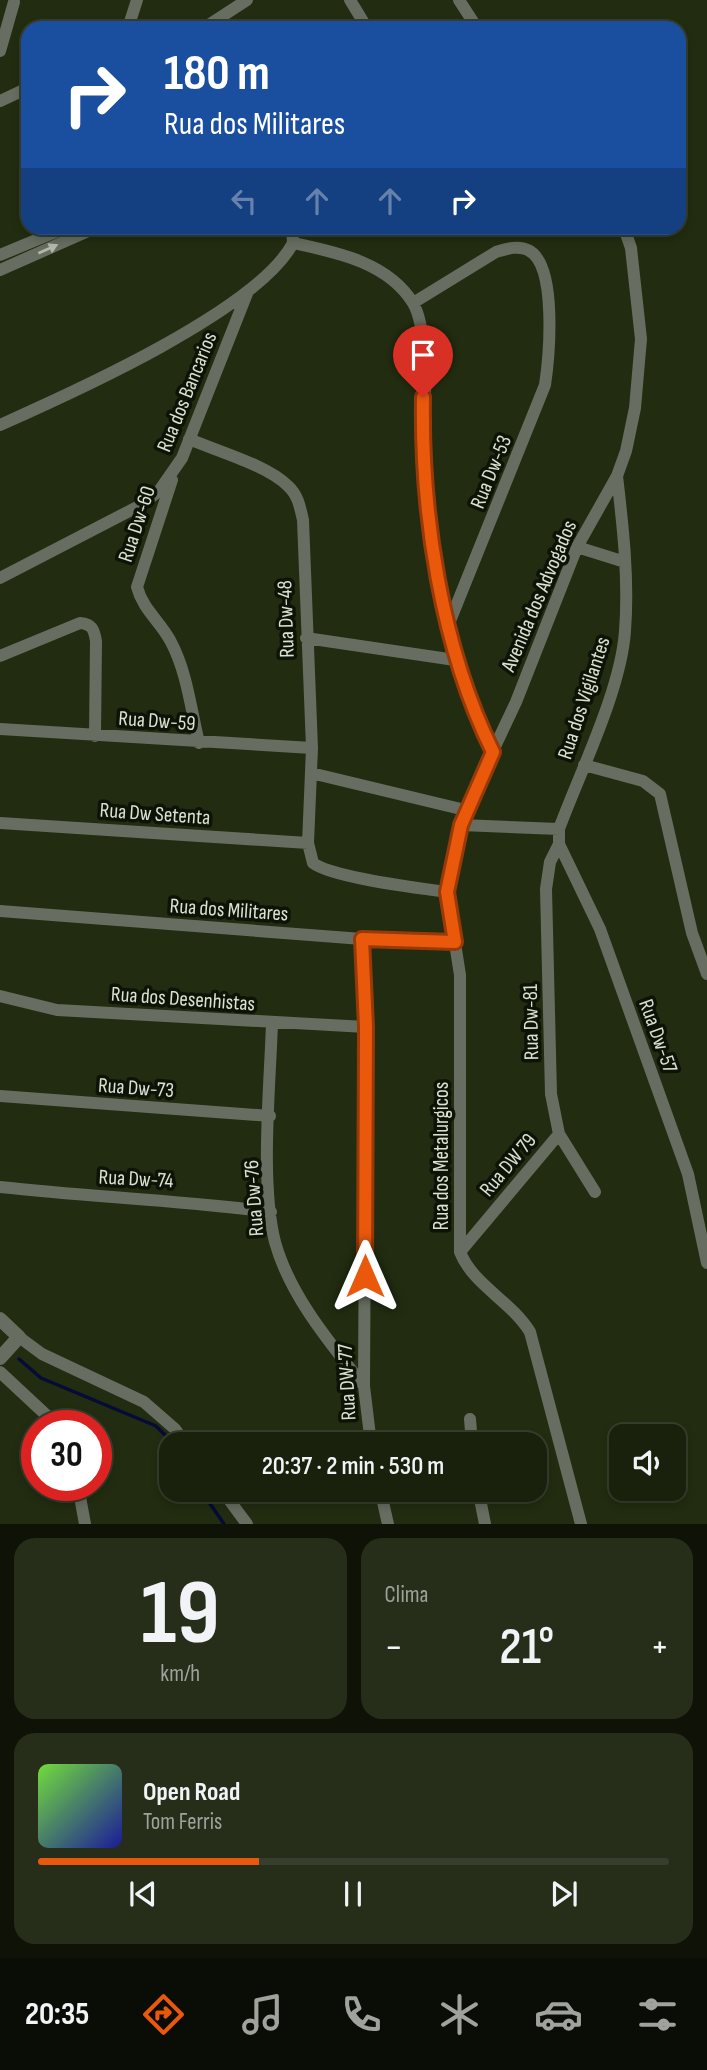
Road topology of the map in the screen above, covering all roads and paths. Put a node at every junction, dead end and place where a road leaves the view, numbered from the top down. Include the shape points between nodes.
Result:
1 (136, 0) edge
2 (247, 0) edge
3 (350, 0) edge
4 (459, 0) edge
5 (14, 1) edge
6 (130, 21) edge
7 (215, 21) edge
8 (363, 21) edge
9 (472, 21) edge
10 (0, 51) edge
11 (21, 91) edge
12 (0, 101) edge
13 (52, 235) edge
14 (76, 235) edge
15 (292, 235) edge
16 (626, 235) edge
17 (293, 243) junction
18 (2, 262) edge
19 (248, 291) junction
20 (412, 303) junction
21 (0, 425) edge
22 (189, 439) junction
23 (174, 472) junction
24 (617, 475) junction
25 (577, 547) junction
26 (625, 562) junction
27 (0, 578) edge
28 (448, 626) junction
29 (306, 638) junction
30 (0, 656) edge
31 (455, 660) junction
32 (0, 729) edge
33 (95, 736) junction
34 (199, 743) junction
35 (312, 748) junction
36 (493, 752) junction
37 (584, 765) junction
38 (311, 773) junction
39 (465, 810) junction
40 (0, 823) edge
41 (461, 825) junction
42 (559, 829) junction
43 (308, 843) junction
44 (559, 844) junction
45 (447, 892) junction
46 (0, 911) edge
47 (362, 939) junction
48 (455, 942) junction
49 (707, 974) edge
50 (0, 996) edge
51 (272, 1023) junction
52 (366, 1027) junction
53 (0, 1096) edge
54 (270, 1116) junction
55 (559, 1134) junction
56 (0, 1187) edge
57 (595, 1192) dead end
58 (271, 1212) junction
59 (460, 1252) junction
60 (707, 1263) edge
61 (0, 1319) edge
62 (19, 1337) junction
63 (0, 1359) edge
64 (0, 1372) edge
65 (364, 1387) junction
66 (41, 1410) edge
67 (470, 1419) dead end
68 (174, 1432) edge
69 (370, 1432) edge
70 (471, 1432) edge
71 (81, 1501) edge
72 (231, 1502) edge
73 (383, 1502) edge
74 (481, 1502) edge
75 (85, 1524) edge
76 (247, 1524) edge
77 (388, 1524) edge
78 (485, 1524) edge
79 (581, 1524) edge

1 - 6 street
2 - 7 street
3 - 8 street
4 - 9 street
5 - 10 street
11 - 12 street
13 - 18 street
18 -> 14 street
15 - 17 street
16 - 24 street, Avenida dos Advogados via 641,340 635,408
17 - 19 street via 273,271
17 - 20 street via 373,266
19 - 21 street via 174,339
19 - 22 street, Rua dos Bancarios
20 - 28 street via 424,347 425,491
20 - 28 street, Rua Dw-53 via 511,247 529,250 540,261 544,276 549,328 545,385
22 - 23 street, Rua dos Bancarios
22 - 29 street, Rua Dw-48 via 270,474 288,485 298,500 303,520
23 - 27 street, Rua dos Bancarios via 141,505
23 - 34 street, Rua Dw-60 via 137,587 142,604 171,641 179,660
24 - 25 street, Avenida dos Advogados
24 - 26 street, Rua dos Vigilantes
25 - 26 street
25 - 36 street, Avenida dos Advogados
26 - 37 street, Rua dos Vigilantes via 625,632 618,671
28 - 31 street
29 - 31 street
29 - 35 street, Rua Dw-48
30 - 33 street via 80,623 88,624 96,641
31 - 36 street
32 - 33 street, Rua Dw-59
33 - 34 street, Rua Dw-59
34 - 35 street, Rua Dw-59
35 - 38 street, Rua Dw-48
36 - 39 street, Avenida dos Advogados
37 - 42 street, Rua dos Vigilantes
37 - 49 street via 643,781 660,794 692,933
38 - 39 street
38 - 43 street, Rua Dw-48
39 - 41 street, Avenida dos Advogados
40 - 43 street, Rua Dw Setenta
41 - 42 street
41 - 45 street, Avenida dos Advogados
42 - 44 street, Rua Dw-57
43 - 45 street, Rua Dw-48 via 313,863 324,869
44 - 55 street, Rua Dw-81 via 550,862 546,889 551,1094
44 - 60 street, Rua Dw-57 via 600,929 684,1161
45 - 48 street, Rua dos Metalurgicos
46 - 47 street, Rua dos Militares
47 - 48 street, Rua dos Militares
47 - 52 street, Rua DW-77
48 - 59 street, Rua dos Metalurgicos via 461,999
50 - 51 street, Rua dos Desenhistas via 57,1010
51 - 52 street, Rua dos Desenhistas
51 - 54 street, Rua Dw-76
52 - 65 street, Rua DW-77
53 - 54 street, Rua Dw-73
54 - 58 street, Rua Dw-76
55 - 57 street, Rua Dw-81
55 - 59 street, Rua DW 79
56 - 58 street, Rua Dw-74
58 - 65 street, Rua Dw-76 via 275,1242 289,1276 315,1323
59 - 79 street, Rua dos Metalurgicos via 465,1265 519,1314 530,1332
61 - 62 street
62 - 63 street
62 - 68 street via 52,1360 144,1402
64 - 66 street
65 - 69 street, Rua DW-77
67 - 70 street
71 - 75 street
72 - 76 street
73 - 77 street
74 - 78 street

